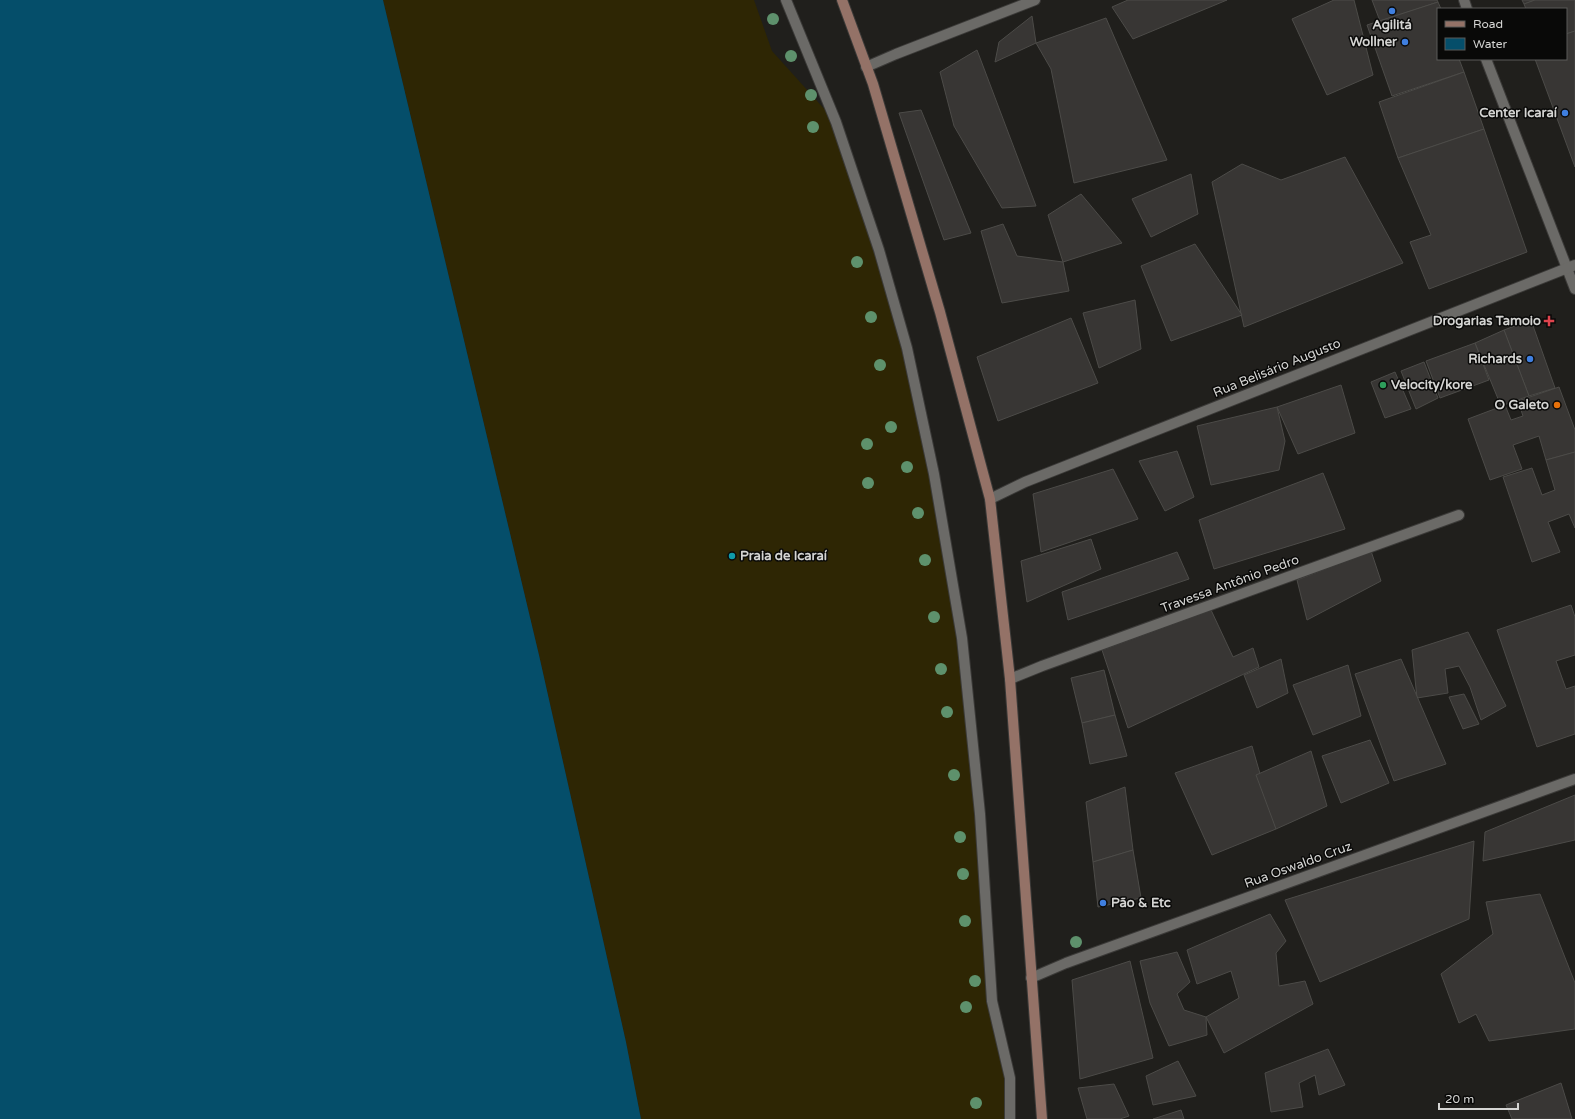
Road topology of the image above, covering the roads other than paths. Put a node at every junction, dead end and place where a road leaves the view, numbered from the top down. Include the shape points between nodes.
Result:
1 (786, 0) edge
2 (842, 0) edge
3 (1035, 0) edge
4 (1486, 60) edge
5 (866, 67) junction
6 (1571, 266) edge
7 (1575, 289) edge
8 (990, 499) junction
9 (1459, 515) dead end
10 (1010, 679) junction
11 (1575, 779) edge
12 (1032, 978) junction
13 (1010, 1119) edge
14 (1042, 1119) edge

1 - 13 street via 836,122 879,250 907,348 934,474 962,638 980,814 992,1001 1010,1078
2 - 5 main road
3 - 5 street
4 - 6 street
5 - 8 main road via 940,312
6 - 7 street
6 - 8 street, Rua Belisário Augusto via 1025,482
8 - 10 main road
9 - 10 street, Travessa Antônio Pedro
10 - 12 main road
11 - 12 street, Rua Oswaldo Cruz via 1073,960
12 - 14 main road

